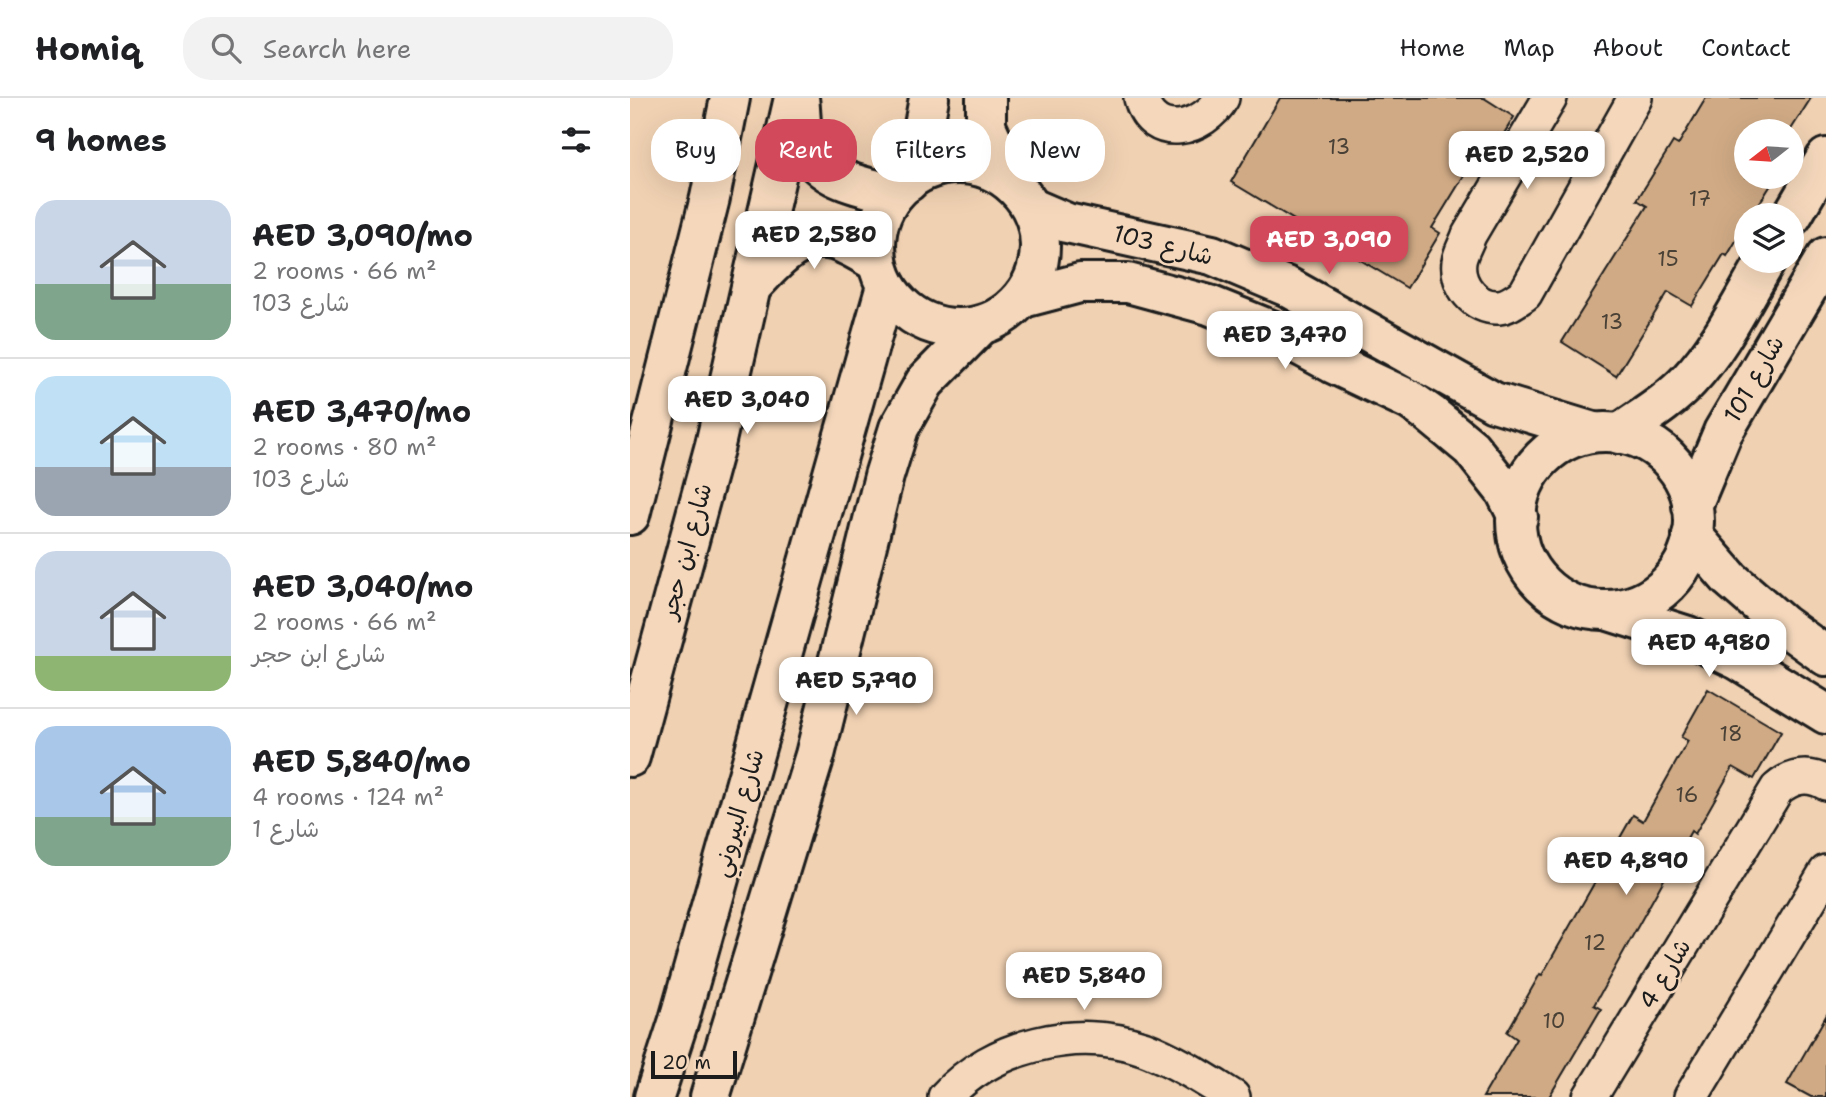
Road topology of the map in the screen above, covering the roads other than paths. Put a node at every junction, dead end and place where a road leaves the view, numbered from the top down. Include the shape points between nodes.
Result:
1 (730, 98) edge
2 (797, 98) edge
3 (929, 98) edge
4 (986, 98) edge
5 (1141, 98) edge
6 (1222, 98) edge
7 (1550, 98) edge
8 (1635, 98) edge
9 (1826, 158) edge
10 (901, 188) junction
11 (1021, 195) junction
12 (1800, 203) edge
13 (1826, 257) edge
14 (1759, 273) edge
15 (882, 274) junction
16 (752, 286) junction
17 (1023, 298) junction
18 (979, 327) junction
19 (1606, 433) junction
20 (630, 515) edge
21 (1518, 517) junction
22 (1692, 521) junction
23 (1606, 610) junction
24 (1826, 656) edge
25 (1826, 715) edge
26 (630, 757) edge
27 (1826, 783) edge
28 (1826, 873) edge
29 (654, 1097) edge
30 (710, 1097) edge
31 (945, 1097) edge
32 (1233, 1097) edge
33 (1590, 1097) edge
34 (1690, 1097) edge

1 - 20 street via 710,198
2 - 10 street via 803,139 812,160 823,170 853,184
2 - 16 street, شارع ابن حجر
3 - 10 street via 921,142
4 - 11 street via 986,126
5 - 6 street via 1156,120 1179,128 1208,116
7 - 8 street via 1459,259 1463,287 1490,306 1512,303 1525,294
9 - 12 street
10 - 11 street via 919,173 950,163 983,167
10 - 15 street via 882,215 876,238
11 - 17 street via 1041,239 1038,270
11 - 19 street, شارع 103 via 1067,223 1212,255 1288,287 1494,402
13 - 22 street, شارع 101 via 1723,432
14 - 19 street, شارع 101 via 1706,361 1687,383 1668,400
15 - 16 street via 833,240 807,241 783,254
15 - 18 street via 903,308 926,322 952,329
15 - 29 street, شارع البيروني via 683,1007
16 - 26 street, شارع ابن حجر via 715,444
17 - 18 street via 1004,316
17 - 21 street, شارع 103 via 1080,284 1128,283 1209,305 1271,330 1430,414 1471,448 1505,491
18 - 30 street via 925,382 899,428 815,755
19 - 21 street via 1562,443 1533,466 1518,502
19 - 22 street via 1634,435 1667,456 1688,488
21 - 23 street via 1518,539 1532,573 1559,599
22 - 23 street via 1687,560 1664,590 1632,608
22 - 24 street via 1730,579
23 - 25 street via 1688,636 1738,660
27 - 33 street, شارع 4 via 1797,777 1777,789
28 - 34 street
31 - 32 street via 975,1071 1005,1055 1072,1039 1140,1047 1172,1060

